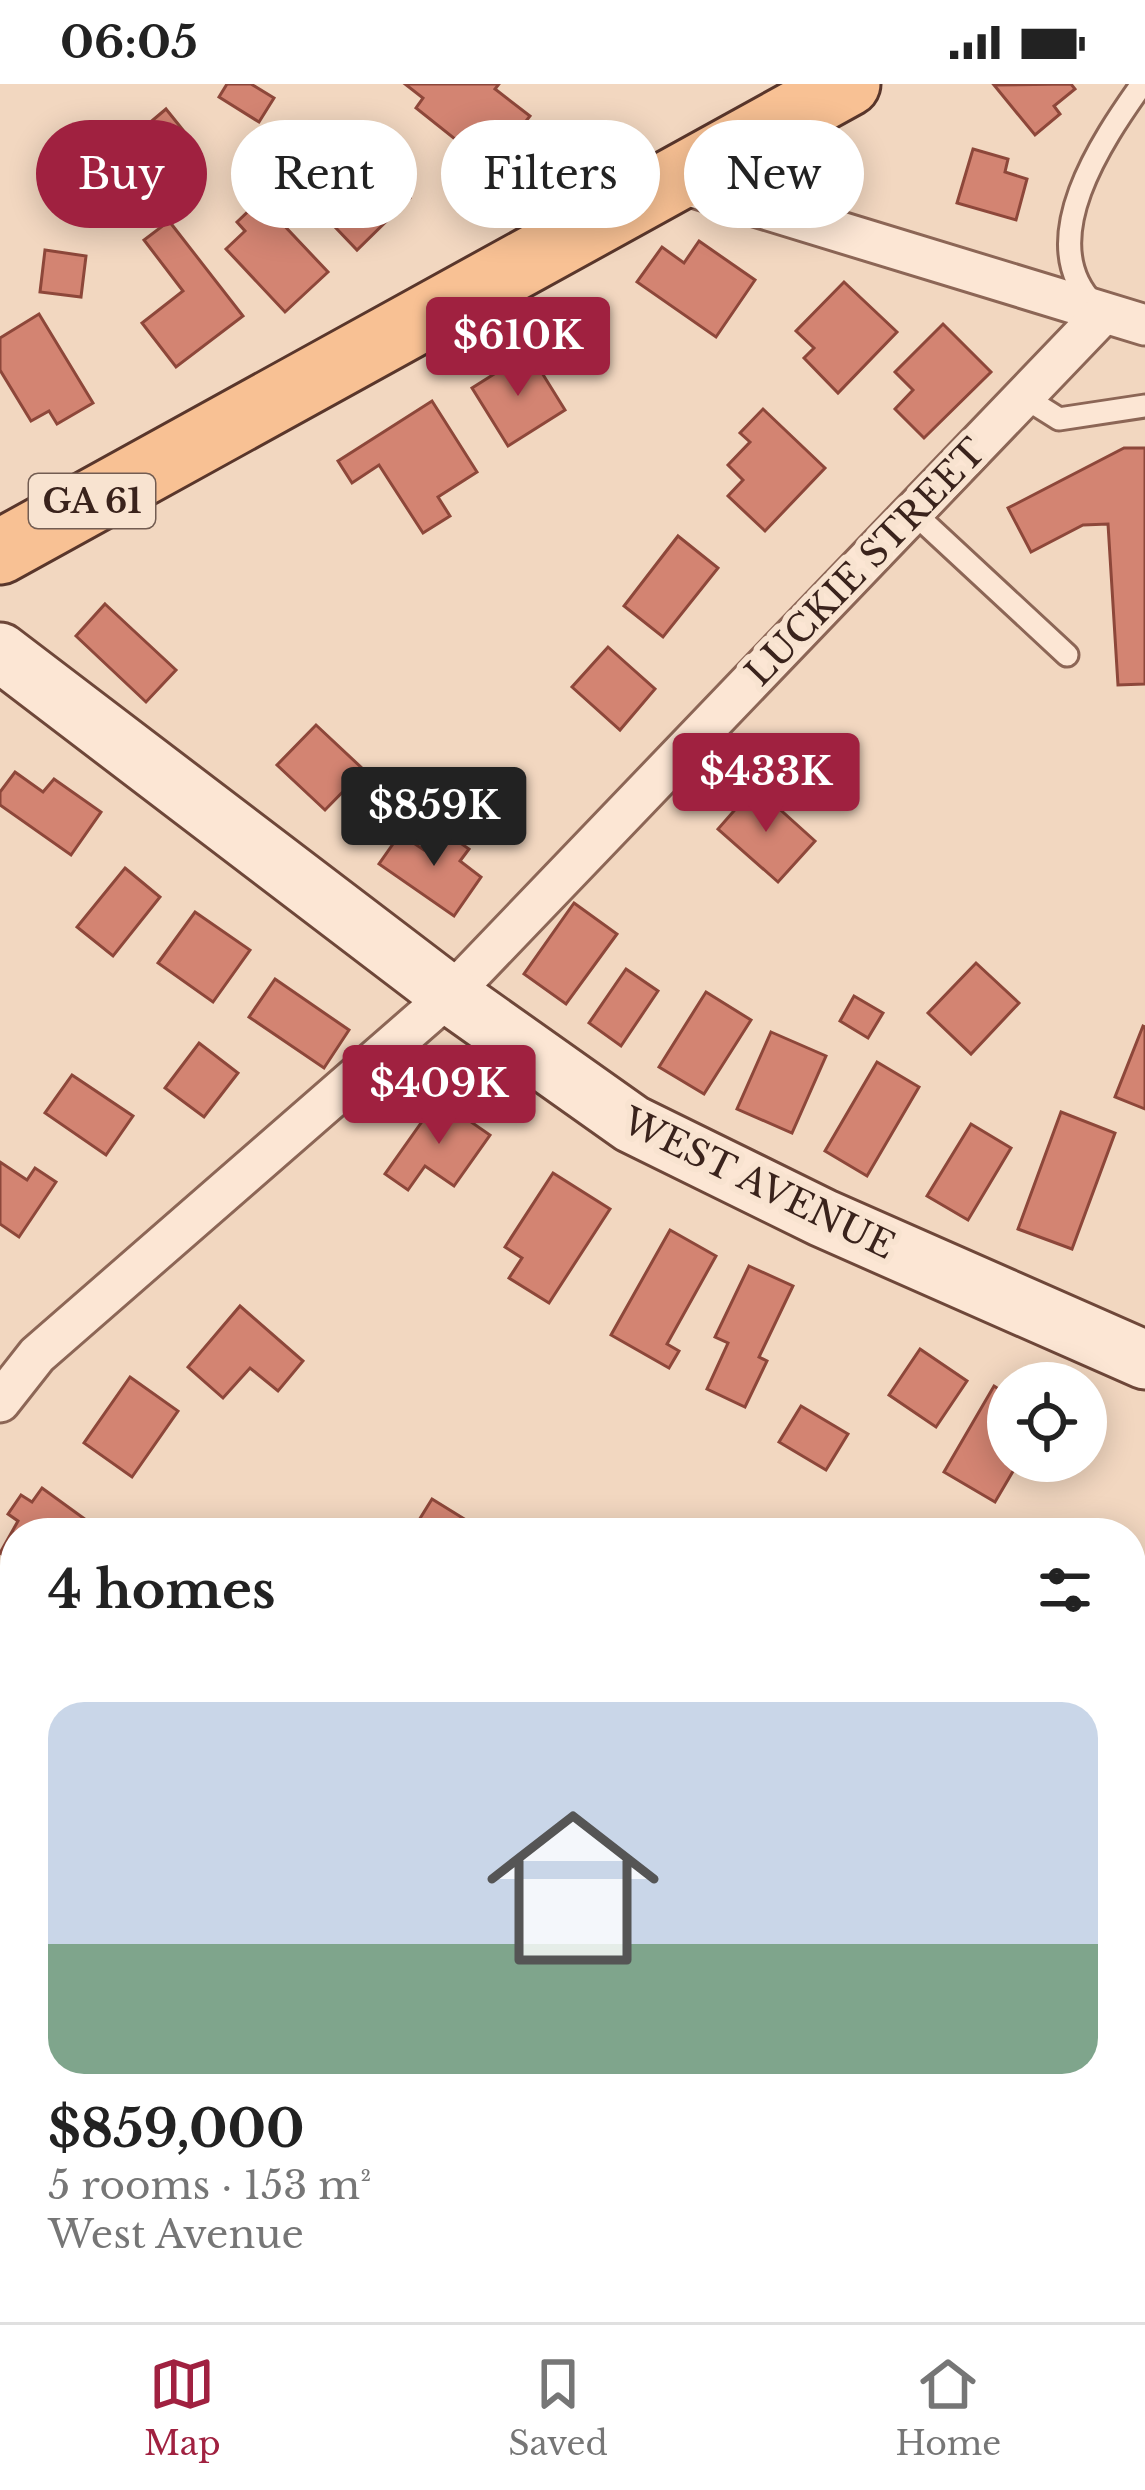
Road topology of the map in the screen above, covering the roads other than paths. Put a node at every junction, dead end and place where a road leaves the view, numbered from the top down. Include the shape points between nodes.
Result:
1 (848, 84) edge
2 (1142, 84) edge
3 (670, 180) junction
4 (1103, 314) junction
5 (1145, 325) edge
6 (1024, 397) junction
7 (1145, 406) edge
8 (913, 512) junction
9 (0, 552) edge
10 (0, 652) edge
11 (1066, 656) dead end
12 (450, 995) junction
13 (1145, 1360) edge
14 (0, 1402) edge

1 - 3 main road, GA 61
2 - 4 lane via 1108,132 1075,208 1070,264
3 - 4 street
3 - 9 main road, GA 61
4 - 5 street
4 - 6 street, LUCKIE STREET
6 - 7 lane via 1059,418
6 - 8 street, LUCKIE STREET
8 - 11 lane
8 - 12 street, LUCKIE STREET
10 - 12 street, WEST AVENUE
12 - 13 street, WEST AVENUE via 572,1086 694,1159
12 - 14 street, LUCKIE STREET via 37,1355

